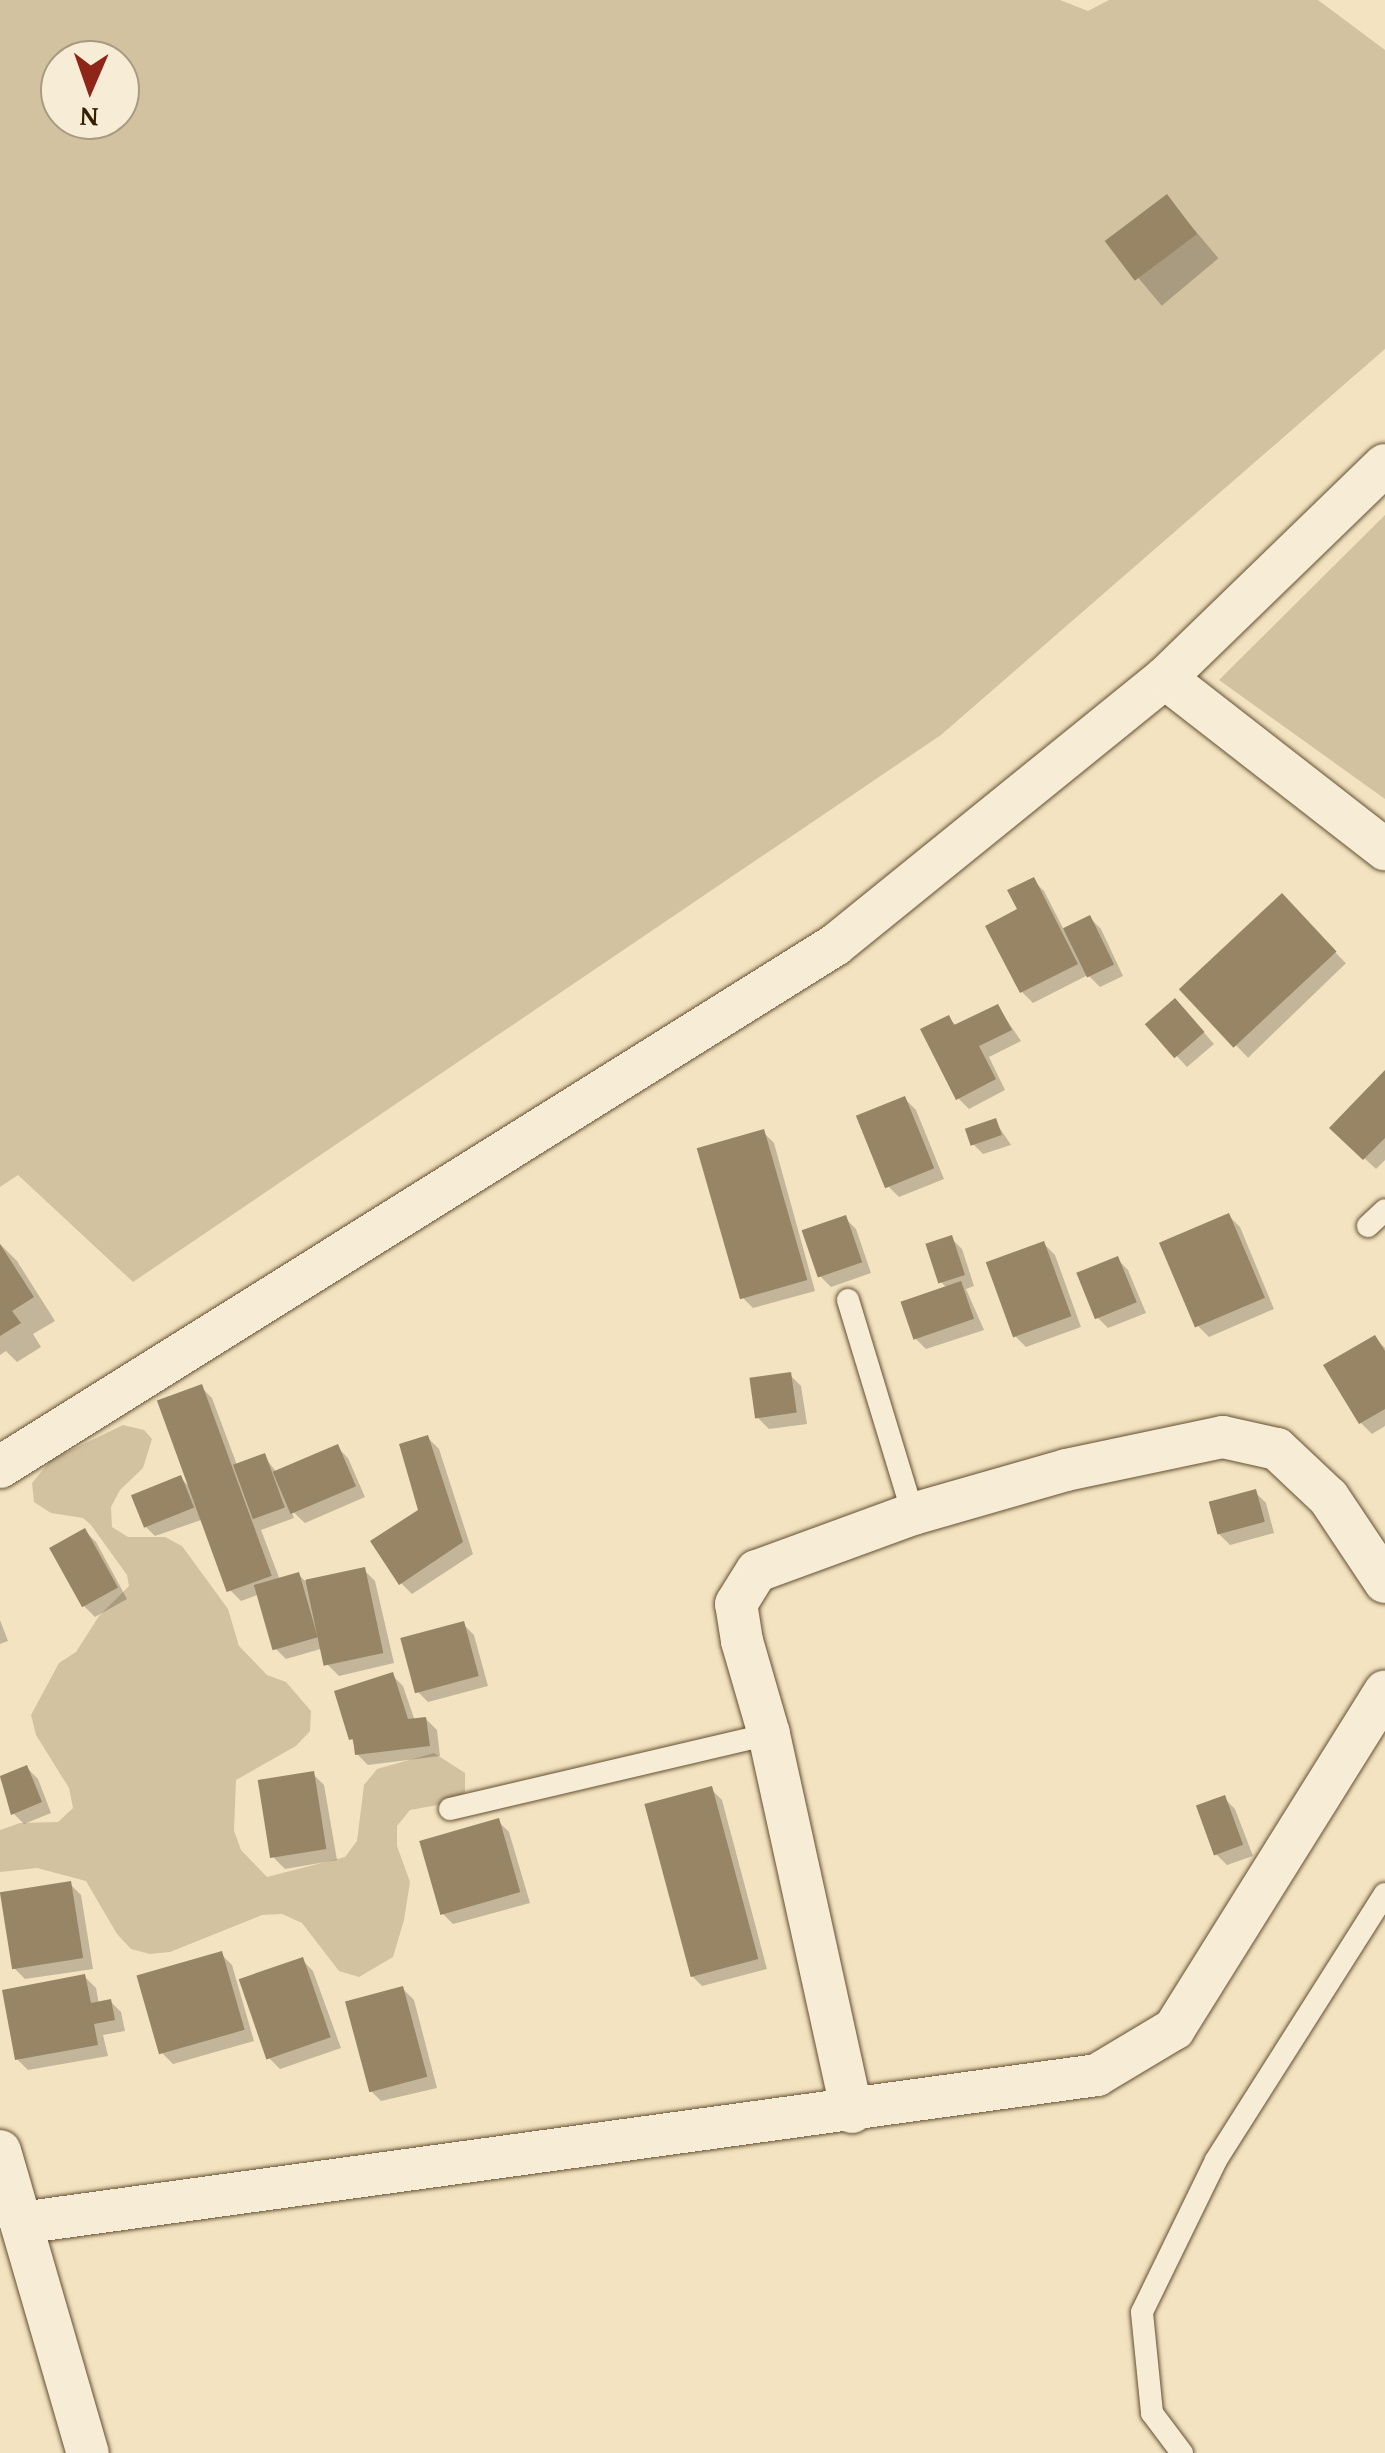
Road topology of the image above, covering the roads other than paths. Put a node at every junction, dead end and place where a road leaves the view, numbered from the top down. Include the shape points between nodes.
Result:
1 (1385, 464) edge
2 (1165, 678) junction
3 (1385, 849) edge
4 (848, 1300) dead end
5 (0, 1466) edge
6 (913, 1514) junction
7 (1385, 1582) edge
8 (1385, 1690) edge
9 (768, 1734) junction
10 (450, 1808) dead end
11 (1385, 1894) edge
12 (852, 2112) junction
13 (0, 2151) edge
14 (22, 2223) junction
15 (88, 2453) edge
16 (1182, 2453) edge

1 - 2 street
2 - 3 street
2 - 5 street via 835,945
4 - 6 lane
6 - 7 street via 1066,1470 1223,1437 1277,1449 1329,1498
6 - 9 street via 757,1571 736,1604
8 - 12 street via 1174,2029 1097,2075
9 - 10 lane
9 - 12 street
11 - 16 lane via 1216,2160 1142,2312 1152,2413
12 - 14 street
13 - 14 street
14 - 15 street

